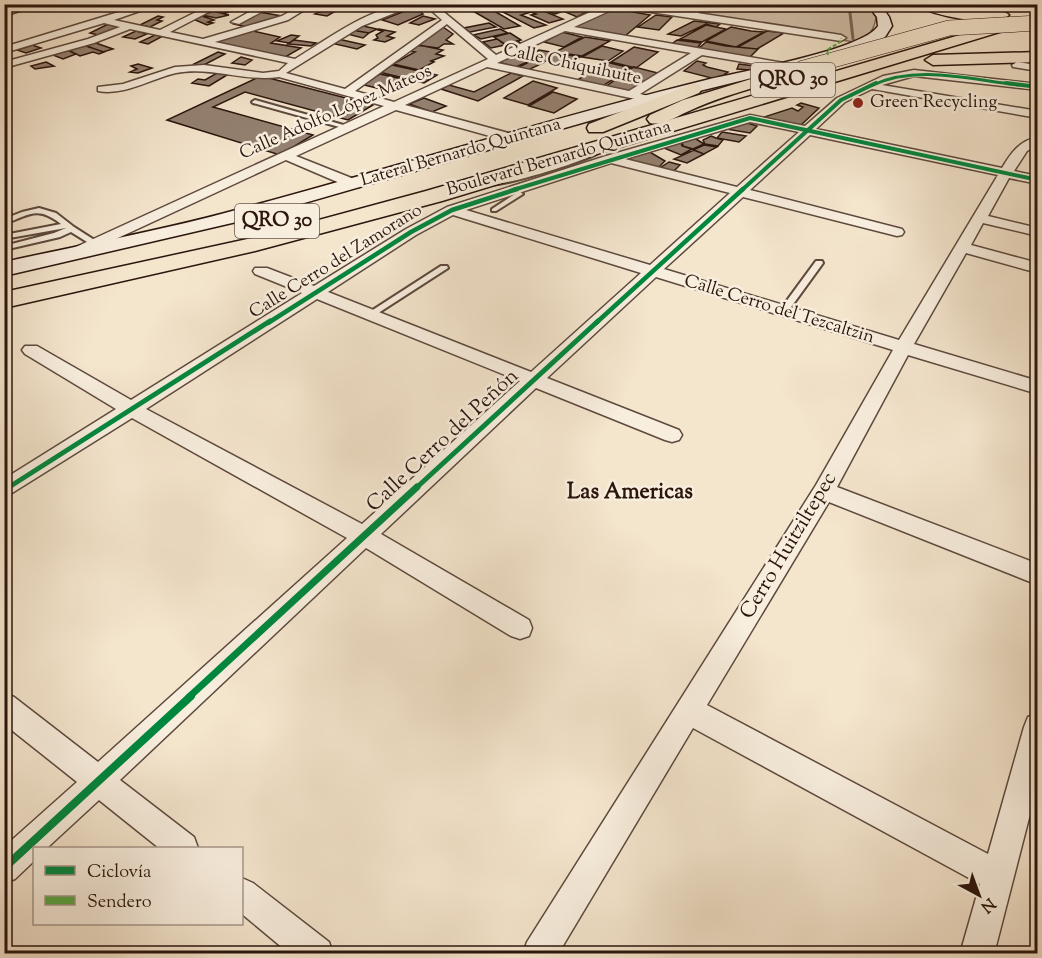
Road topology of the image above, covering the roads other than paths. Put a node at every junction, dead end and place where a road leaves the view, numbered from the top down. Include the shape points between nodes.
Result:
1 (37, 4) edge
2 (118, 4) edge
3 (156, 4) edge
4 (220, 4) edge
5 (272, 4) edge
6 (310, 4) edge
7 (413, 4) edge
8 (428, 4) edge
9 (873, 4) edge
10 (922, 4) edge
11 (611, 5) edge
12 (17, 6) edge
13 (705, 6) edge
14 (1033, 11) edge
15 (132, 12) junction
16 (4, 13) edge
17 (693, 15) junction
18 (447, 20) junction
19 (107, 21) junction
20 (1038, 23) edge
21 (130, 26) junction
22 (564, 28) junction
23 (161, 33) junction
24 (841, 38) dead end
25 (201, 41) junction
26 (4, 50) edge
27 (700, 52) junction
28 (1038, 57) edge
29 (295, 62) junction
30 (492, 62) junction
31 (1017, 64) dead end
32 (4, 65) edge
33 (1038, 68) edge
34 (796, 73) junction
35 (279, 74) junction
36 (870, 86) junction
37 (1038, 87) edge
38 (102, 89) dead end
39 (693, 89) junction
40 (347, 92) junction
41 (641, 97) junction
42 (255, 102) dead end
43 (395, 105) junction
44 (1038, 115) edge
45 (656, 119) junction
46 (689, 121) junction
47 (345, 127) junction
48 (807, 130) junction
49 (512, 138) junction
50 (1036, 141) edge
51 (547, 148) junction
52 (614, 151) junction
53 (284, 155) junction
54 (585, 167) junction
55 (1005, 174) junction
56 (1038, 180) edge
57 (354, 184) junction
58 (514, 190) junction
59 (739, 193) junction
60 (452, 210) junction
61 (494, 210) dead end
62 (980, 218) junction
63 (4, 222) edge
64 (69, 227) junction
65 (897, 231) dead end
66 (1038, 232) edge
67 (4, 237) edge
68 (95, 243) junction
69 (4, 248) edge
70 (963, 249) junction
71 (72, 254) junction
72 (181, 261) junction
73 (819, 263) dead end
74 (444, 268) dead end
75 (1038, 268) edge
76 (4, 269) edge
77 (261, 272) dead end
78 (652, 272) junction
79 (4, 282) edge
80 (312, 293) junction
81 (4, 300) edge
82 (783, 312) junction
83 (369, 315) junction
84 (903, 348) junction
85 (31, 350) dead end
86 (533, 380) junction
87 (1038, 388) edge
88 (132, 410) junction
89 (672, 435) dead end
90 (4, 490) edge
91 (824, 490) junction
92 (364, 536) junction
93 (1038, 574) edge
94 (520, 628) dead end
95 (4, 706) edge
96 (688, 710) junction
97 (1037, 731) edge
98 (97, 781) junction
99 (180, 847) edge
100 (4, 868) edge
101 (999, 877) junction
102 (243, 895) edge
103 (317, 954) edge
104 (539, 954) edge
105 (977, 954) edge

1 - 12 street
2 - 15 street
3 - 15 street
4 - 23 street
5 - 25 street
6 - 25 street via 285,18
7 - 29 street via 359,24
8 - 18 street
9 - 34 street, Lateral Bernardo Quintana via 885,26 880,34
10 - 14 main road via 959,15 997,16
11 - 17 street
11 - 22 street, Calle Adolfo López Mateos
12 - 16 street
13 - 17 lane
14 - 34 main road, Boulevard Bernardo Quintana / QRO 30 via 912,52
14 - 45 main road, Boulevard Bernardo Quintana / QRO 30
15 - 19 street
17 - 24 street
18 - 30 street
18 - 40 street
19 - 21 street
19 - 26 street
20 - 34 main road, bridge via 949,28
21 - 23 street
21 - 32 street
22 - 27 street
22 - 30 street, Calle Adolfo López Mateos
23 - 25 street
25 - 29 street
27 - 34 street
27 - 41 street
28 - 34 main road via 927,60 865,70
29 - 35 street
30 - 41 street, Calle Chiquihuite
30 - 43 street, Calle Adolfo López Mateos
31 - 33 street
34 - 39 street, Lateral Bernardo Quintana
34 - 45 main road via 689,104
34 - 46 main road, Boulevard Bernardo Quintana / QRO 30
35 - 38 street via 263,76 204,68 175,70 124,87
35 - 40 street
36 - 37 street, Calle Cerro del Peñón via 902,74 924,73
36 - 44 street
36 - 48 street, Calle Cerro del Peñón via 841,100
39 - 41 street, Lateral Bernardo Quintana
39 - 51 main road
40 - 43 street
41 - 49 street, Lateral Bernardo Quintana
42 - 47 lane
43 - 47 street, Calle Adolfo López Mateos
43 - 49 street
45 - 51 main road, Boulevard Bernardo Quintana / QRO 30
46 - 52 main road, Boulevard Bernardo Quintana / QRO 30
46 - 54 main road
47 - 53 street, Calle Adolfo López Mateos
48 - 52 street, Calle Cerro del Zamorano via 750,118
48 - 55 street
48 - 59 street, Calle Cerro del Peñón
49 - 57 street, Lateral Bernardo Quintana
50 - 55 street, Cerro Huitziltepec via 1023,147
51 - 79 main road, Boulevard Bernardo Quintana / QRO 30 via 247,229
52 - 54 street, Calle Cerro del Zamorano
52 - 59 street
52 - 72 main road, Boulevard Bernardo Quintana / QRO 30
53 - 57 street
53 - 68 street, Calle Adolfo López Mateos
54 - 58 street, Calle Cerro del Zamorano
55 - 56 street
55 - 62 street, Cerro Huitziltepec
57 - 71 street, Lateral Bernardo Quintana via 238,216
58 - 60 street, Calle Cerro del Zamorano
58 - 61 lane via 520,194
59 - 65 street
59 - 78 street, Calle Cerro del Peñón
60 - 72 main road via 408,213 320,237
60 - 78 street, Calle Cerro del Tezcaltzin
60 - 80 street, Calle Cerro del Zamorano
62 - 66 street
62 - 70 street, Cerro Huitziltepec
63 - 64 lane via 38,208
64 - 67 lane
64 - 68 lane
64 - 69 lane via 57,235
68 - 71 street, Calle Adolfo López Mateos
70 - 75 street
70 - 84 street, Cerro Huitziltepec
71 - 76 street, Lateral Bernardo Quintana
72 - 81 main road, Boulevard Bernardo Quintana / QRO 30
73 - 82 lane
74 - 83 lane
77 - 80 street
78 - 82 street, Calle Cerro del Tezcaltzin
78 - 86 street, Calle Cerro del Peñón
80 - 83 street
80 - 88 street, Calle Cerro del Zamorano
82 - 84 street, Calle Cerro del Tezcaltzin
83 - 86 street
84 - 87 street, Calle Cerro del Tezcaltzin
84 - 91 street, Cerro Huitziltepec
85 - 88 street
86 - 89 street
86 - 92 street, Calle Cerro del Peñón
88 - 90 street, Calle Cerro del Zamorano
88 - 92 street
91 - 93 street
91 - 96 street, Cerro Huitziltepec
92 - 94 street
92 - 98 street, Calle Cerro del Peñón
95 - 98 street
96 - 101 street
96 - 104 street, Cerro Huitziltepec
97 - 101 street
98 - 99 street
98 - 100 street, Calle Cerro del Peñón
101 - 105 street
102 - 103 street

